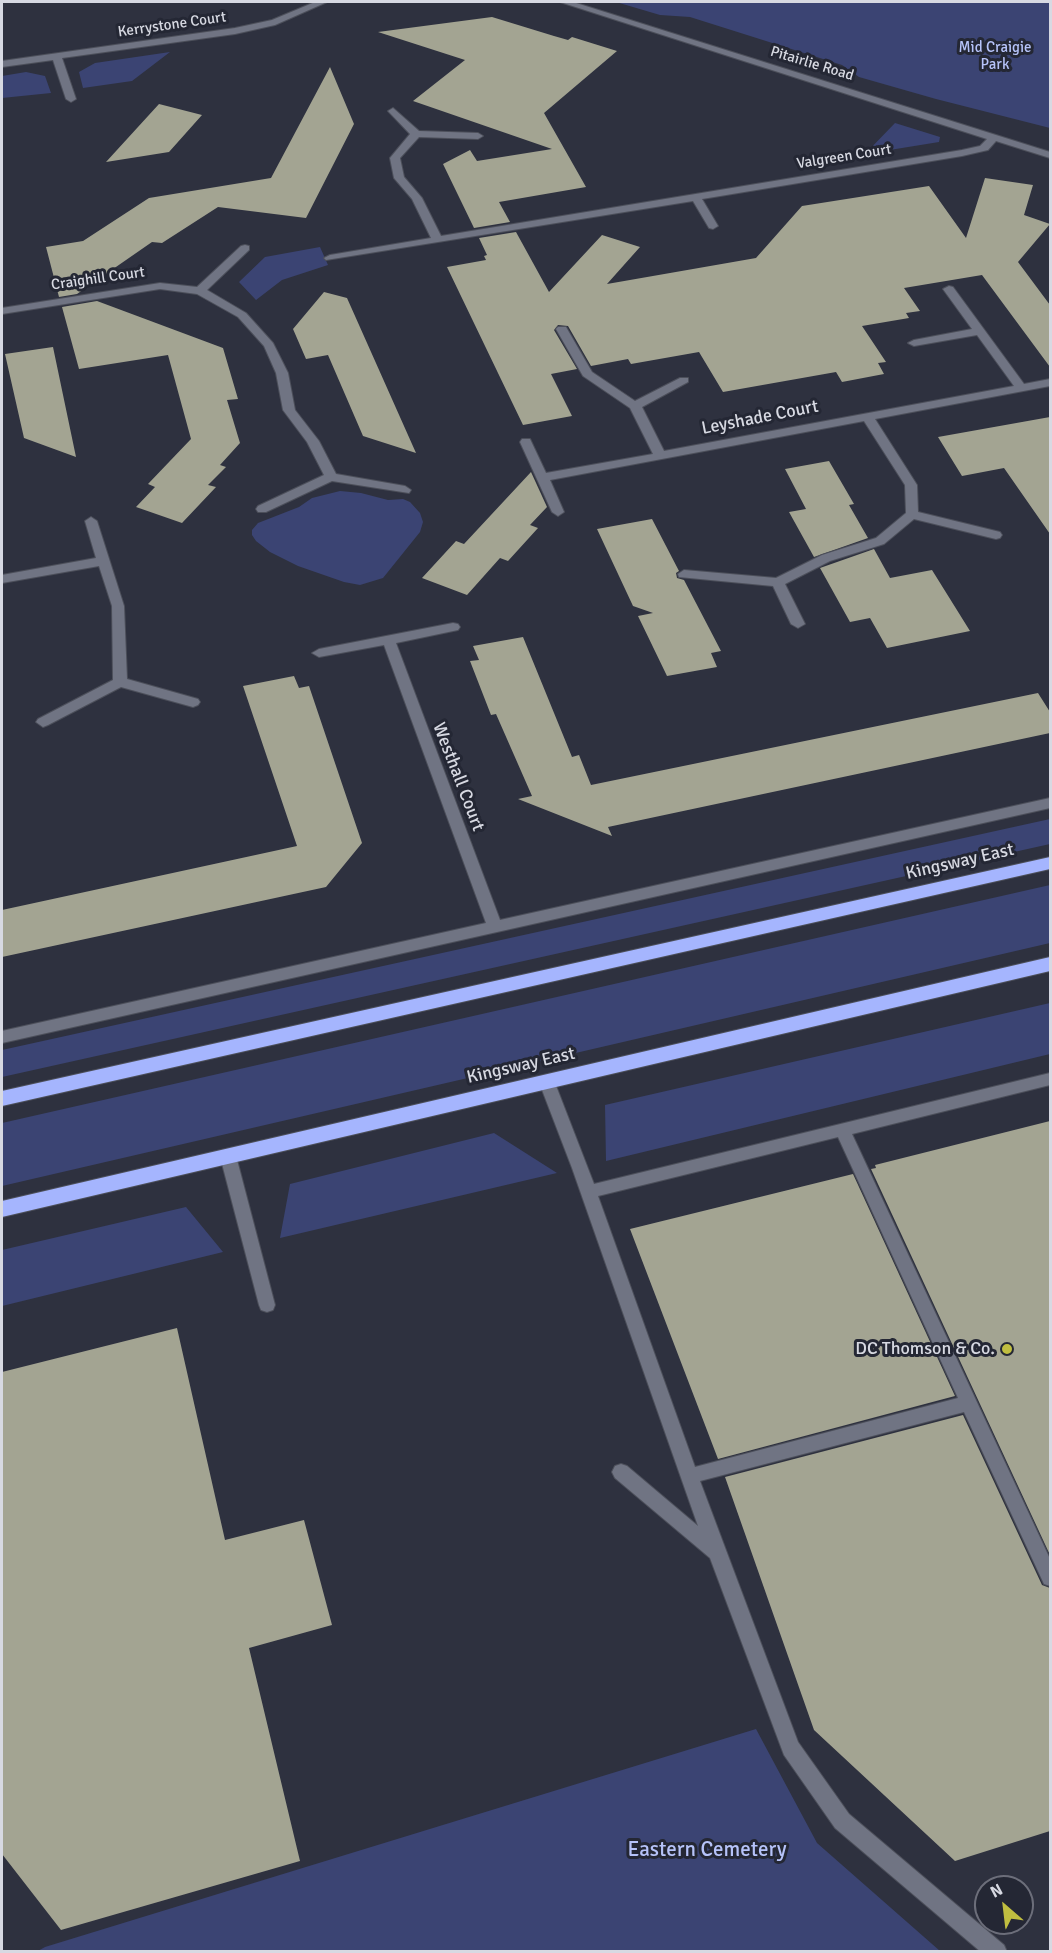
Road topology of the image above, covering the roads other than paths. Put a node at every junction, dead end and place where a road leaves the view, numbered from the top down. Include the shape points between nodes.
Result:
1 (322, 2) edge
2 (565, 2) edge
3 (57, 57) junction
4 (2, 64) edge
5 (71, 99) dead end
6 (393, 111) dead end
7 (416, 134) junction
8 (478, 136) dead end
9 (994, 138) junction
10 (1050, 155) edge
11 (694, 196) junction
12 (712, 226) dead end
13 (436, 239) junction
14 (244, 248) dead end
15 (330, 258) dead end
16 (949, 289) dead end
17 (200, 291) junction
18 (2, 311) edge
19 (562, 328) dead end
20 (980, 331) junction
21 (914, 343) dead end
22 (684, 380) dead end
23 (1050, 383) edge
24 (1021, 388) junction
25 (636, 406) junction
26 (867, 417) junction
27 (526, 442) dead end
28 (660, 456) junction
29 (331, 477) junction
30 (542, 478) junction
31 (405, 490) dead end
32 (262, 509) dead end
33 (558, 512) dead end
34 (912, 514) junction
35 (91, 521) dead end
36 (996, 535) dead end
37 (103, 561) junction
38 (684, 574) dead end
39 (2, 579) edge
40 (778, 582) junction
41 (798, 624) dead end
42 (453, 627) dead end
43 (388, 639) junction
44 (318, 653) dead end
45 (120, 681) junction
46 (193, 702) dead end
47 (43, 722) dead end
48 (1050, 803) edge
49 (1050, 863) edge
50 (495, 927) junction
51 (1050, 964) edge
52 (2, 1037) edge
53 (1050, 1079) edge
54 (547, 1082) junction
55 (2, 1099) edge
56 (842, 1130) junction
57 (228, 1156) junction
58 (588, 1192) junction
59 (2, 1209) edge
60 (267, 1305) dead end
61 (969, 1402) junction
62 (621, 1472) dead end
63 (690, 1476) junction
64 (717, 1553) junction
65 (1050, 1578) edge
66 (997, 1952) edge

1 - 3 street, Kerrystone Court via 274,22 235,31
2 - 9 street, Pitairlie Road
3 - 4 street, Kerrystone Court
3 - 5 street
6 - 7 street
7 - 8 street
7 - 13 street via 396,158 399,178 417,198
9 - 10 street, Pitairlie Road
9 - 11 street, Valgreen Court via 984,148 962,153
11 - 12 street
11 - 13 street, Valgreen Court
13 - 15 street, Valgreen Court
14 - 17 street
16 - 20 street
17 - 18 street, Craighill Court via 160,286
17 - 29 street, Craighill Court via 242,315 270,345 282,373 289,410 313,441
19 - 25 street via 587,374
20 - 21 street
20 - 24 street
22 - 25 street
23 - 24 street, Leyshade Court
24 - 26 street, Leyshade Court
25 - 28 street
26 - 28 street, Leyshade Court
26 - 34 street via 910,485
27 - 30 street
28 - 30 street, Leyshade Court
29 - 31 street
29 - 32 street
30 - 33 street
34 - 36 street
34 - 40 street via 880,541 826,558
35 - 37 street
37 - 39 street
37 - 45 street via 117,606
38 - 40 street
40 - 41 street
42 - 43 street
43 - 44 street
43 - 50 street, Westhall Court
45 - 46 street
45 - 47 street
48 - 50 street, Kingsway East
49 - 55 highway, Kingsway East
50 - 52 street, Kingsway East
51 - 54 highway, Kingsway East
53 - 56 street
54 - 57 highway, Kingsway East
54 - 58 street
56 - 58 street
56 - 61 street
57 - 59 highway, Kingsway East
57 - 60 street
58 - 63 street
61 - 63 street
61 - 65 street
62 - 64 street
63 - 64 street
64 - 66 street via 791,1748 842,1821

